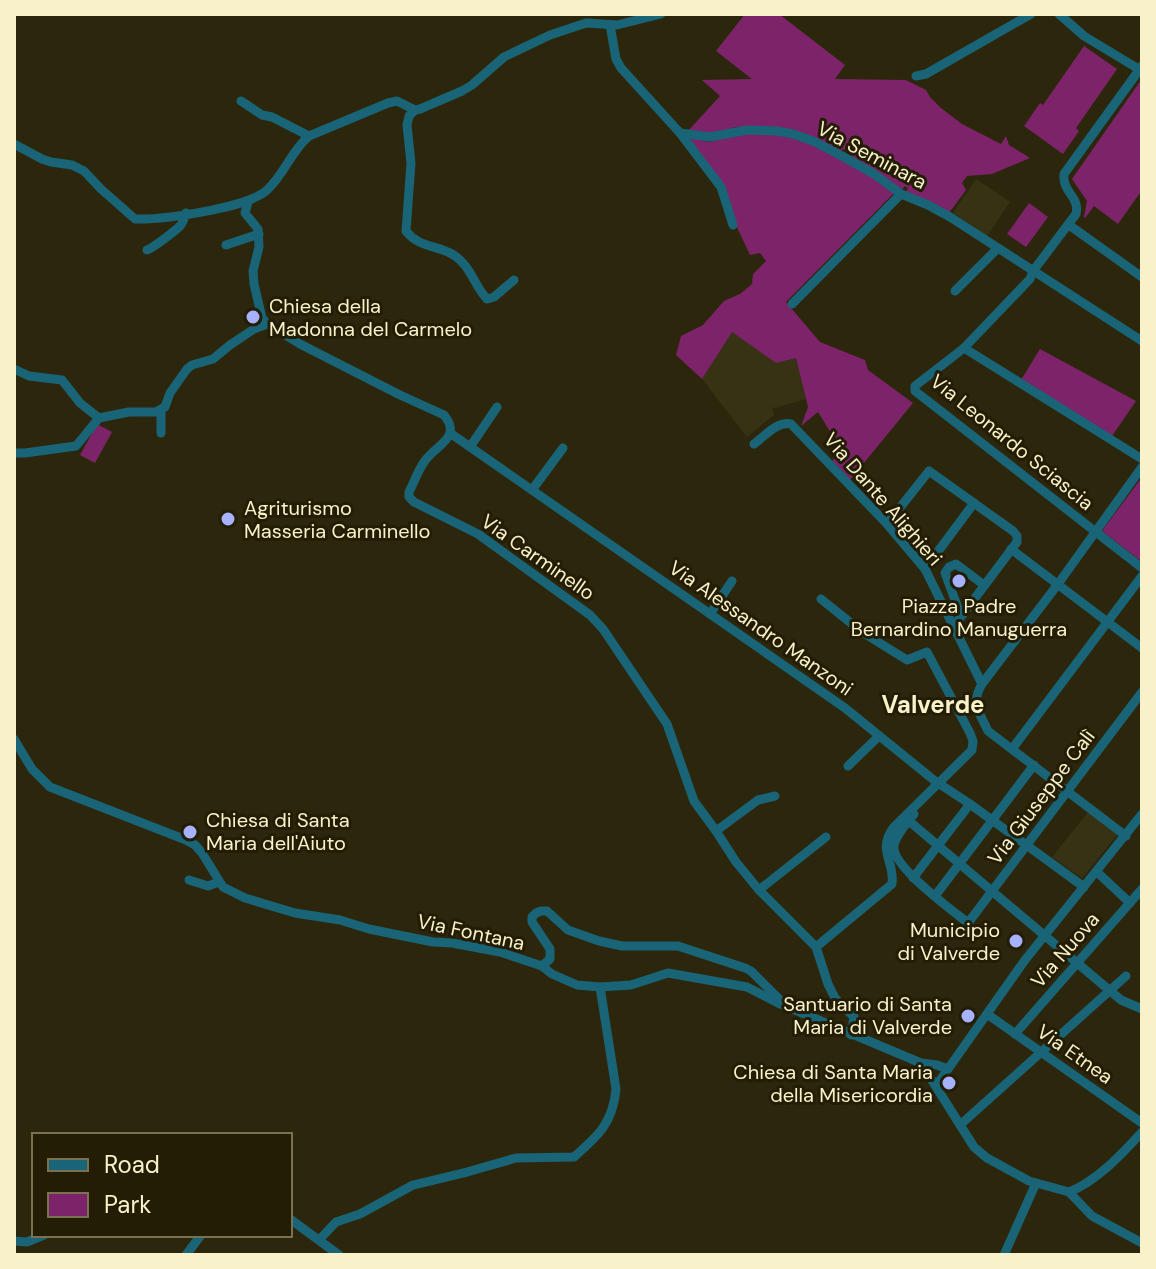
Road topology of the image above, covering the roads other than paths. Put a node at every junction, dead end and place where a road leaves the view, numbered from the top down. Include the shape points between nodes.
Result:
1 (661, 14) edge
2 (1031, 14) edge
3 (1059, 14) edge
4 (610, 25) junction
5 (1141, 68) edge
6 (916, 76) dead end
7 (241, 101) dead end
8 (415, 110) junction
9 (680, 133) junction
10 (309, 136) junction
11 (14, 144) edge
12 (901, 194) junction
13 (248, 202) junction
14 (186, 213) junction
15 (733, 225) dead end
16 (1069, 225) junction
17 (259, 234) junction
18 (226, 245) dead end
19 (997, 249) junction
20 (147, 250) dead end
21 (1033, 271) junction
22 (1142, 277) edge
23 (514, 280) dead end
24 (955, 291) dead end
25 (792, 304) dead end
26 (267, 324) junction
27 (1142, 341) edge
28 (964, 348) junction
29 (14, 369) edge
30 (497, 407) dead end
31 (161, 410) junction
32 (99, 418) junction
33 (161, 433) dead end
34 (450, 433) junction
35 (754, 444) dead end
36 (470, 447) junction
37 (563, 448) dead end
38 (14, 453) edge
39 (1142, 459) edge
40 (1142, 467) edge
41 (532, 490) junction
42 (974, 503) junction
43 (887, 524) junction
44 (1096, 532) junction
45 (1011, 549) junction
46 (1142, 568) edge
47 (925, 569) junction
48 (1142, 576) edge
49 (732, 581) dead end
50 (1058, 584) junction
51 (984, 585) junction
52 (821, 599) dead end
53 (710, 614) junction
54 (962, 615) junction
55 (1108, 623) junction
56 (954, 626) junction
57 (1142, 648) edge
58 (982, 684) junction
59 (1142, 692) edge
60 (879, 736) junction
61 (14, 739) edge
62 (1012, 749) junction
63 (1034, 765) junction
64 (848, 766) dead end
65 (940, 784) junction
66 (1068, 791) junction
67 (775, 796) dead end
68 (921, 801) junction
69 (970, 804) junction
70 (1142, 814) edge
71 (993, 820) junction
72 (909, 821) junction
73 (716, 831) junction
74 (1126, 836) junction
75 (826, 837) dead end
76 (938, 845) junction
77 (1027, 845) junction
78 (960, 864) junction
79 (1097, 872) junction
80 (913, 878) junction
81 (189, 880) dead end
82 (219, 882) junction
83 (1084, 887) junction
84 (1142, 889) edge
85 (759, 890) junction
86 (993, 891) junction
87 (935, 896) junction
88 (1130, 903) junction
89 (1045, 935) junction
90 (816, 947) junction
91 (1077, 962) junction
92 (542, 966) junction
93 (1126, 976) dead end
94 (600, 987) junction
95 (1110, 990) junction
96 (783, 1005) junction
97 (1142, 1009) edge
98 (987, 1014) junction
99 (1015, 1034) junction
100 (851, 1035) junction
101 (1041, 1052) junction
102 (921, 1063) junction
103 (948, 1069) junction
104 (936, 1086) junction
105 (1142, 1123) edge
106 (960, 1125) junction
107 (1142, 1132) edge
108 (1036, 1183) junction
109 (1069, 1192) junction
110 (292, 1220) edge
111 (39, 1237) edge
112 (199, 1237) edge
113 (319, 1240) junction
114 (14, 1241) edge
115 (1142, 1243) edge
116 (185, 1255) edge
117 (339, 1255) edge
118 (1004, 1255) edge

1 - 4 street
2 - 6 street
3 - 5 street via 1084,36
4 - 8 street via 586,23 550,35 504,57 462,91
4 - 9 street via 621,68
5 - 16 street via 1064,174 1078,209
7 - 10 street
8 - 10 street via 397,101 388,103
8 - 23 street via 407,125 411,163 406,231 424,245 454,255 487,299
9 - 12 street, Via Seminara via 793,134 842,156
9 - 15 street via 721,187
10 - 13 street via 269,189
11 - 14 street via 84,171 135,219
12 - 19 street, Via Seminara via 939,211
12 - 25 street
13 - 14 street
13 - 17 street via 245,213
14 - 20 street via 180,226
16 - 21 street, Via Leonardo Sciascia
16 - 22 street
17 - 18 street
17 - 26 street via 254,284
19 - 21 street, Via Seminara
19 - 24 street
21 - 27 street, Via Seminara
21 - 28 street, Via Leonardo Sciascia
26 - 31 street via 213,359 187,369
26 - 34 street via 444,415
28 - 39 street
28 - 44 street, Via Leonardo Sciascia via 915,391
29 - 32 street via 62,380
30 - 36 street
31 - 32 street
31 - 33 street
32 - 38 street via 76,446
34 - 36 street, Via Alessandro Manzoni
34 - 73 street, Via Carminello via 427,459 409,497 478,534 603,629 667,724 694,801
35 - 43 street, Via Dante Alighieri via 779,425 791,424
36 - 41 street, Via Alessandro Manzoni
37 - 41 street
40 - 44 street
41 - 53 street, Via Alessandro Manzoni
42 - 43 street via 929,471
42 - 45 street via 1013,531 1017,542
42 - 47 street
43 - 47 street, Via Dante Alighieri
44 - 46 street, Via Leonardo Sciascia
44 - 50 street
45 - 50 street
45 - 51 street
47 - 56 street, Via Dante Alighieri
48 - 55 street
49 - 53 street
50 - 55 street
50 - 58 street
51 - 54 street
51 - 54 street via 956,564 949,567 945,573
52 - 65 street via 907,660 927,652 973,741 972,750
53 - 60 street, Via Alessandro Manzoni
54 - 56 street
55 - 57 street
55 - 62 street
56 - 58 street, Via Dante Alighieri
58 - 62 street via 976,706 988,731
59 - 66 street, Via Giuseppe Calì
60 - 64 street
60 - 65 street, Via Alessandro Manzoni
61 - 82 street, Via Fontana via 50,787 195,845
62 - 63 street
63 - 66 street
63 - 71 street
65 - 68 street
65 - 69 street, Via Alessandro Manzoni
66 - 74 street
66 - 77 street, Via Giuseppe Calì
67 - 73 street via 758,800
68 - 72 street
68 - 90 street via 885,843 892,884
69 - 71 street, Via Alessandro Manzoni
69 - 76 street
70 - 74 street
71 - 77 street, Via Alessandro Manzoni
71 - 78 street
72 - 76 street
72 - 80 street via 893,852
73 - 85 street, Via Carminello
74 - 79 street
75 - 85 street
76 - 78 street
76 - 80 street
77 - 83 street, Via Alessandro Manzoni
77 - 86 street, Via Giuseppe Calì
78 - 86 street
78 - 87 street
79 - 83 street
79 - 88 street
80 - 87 street
81 - 82 street via 208,886
82 - 92 street, Via Fontana via 245,898 295,913 500,952
83 - 89 street
84 - 88 street, Via Nuova
85 - 90 street, Via Carminello
86 - 87 street, Via Giuseppe Calì via 968,923
86 - 89 street
88 - 91 street, Via Nuova
89 - 91 street
89 - 98 street
90 - 100 street, Via Carminello via 835,998 854,1017
91 - 95 street
91 - 99 street, Via Nuova
92 - 94 street via 577,985
92 - 96 street, Via Fontana via 550,959 550,949 532,922 541,911 568,930 599,941 678,946 745,968
93 - 95 street
94 - 96 street via 631,985 668,973 747,987
94 - 113 street via 616,1089 615,1104 598,1136 574,1157 516,1158 413,1185 336,1222
95 - 97 street
95 - 101 street
96 - 100 street, Via Fontana
98 - 99 street, Via Etnea
98 - 103 street
99 - 101 street, Via Etnea
100 - 102 street, Via Fontana
101 - 105 street, Via Etnea
101 - 106 street
102 - 103 street, Via Fontana
102 - 104 street
103 - 104 street
104 - 106 street
106 - 108 street via 987,1158
107 - 109 street
108 - 109 street
108 - 118 street
109 - 115 street via 1092,1216
110 - 113 street
111 - 114 street
112 - 116 street
113 - 117 street

